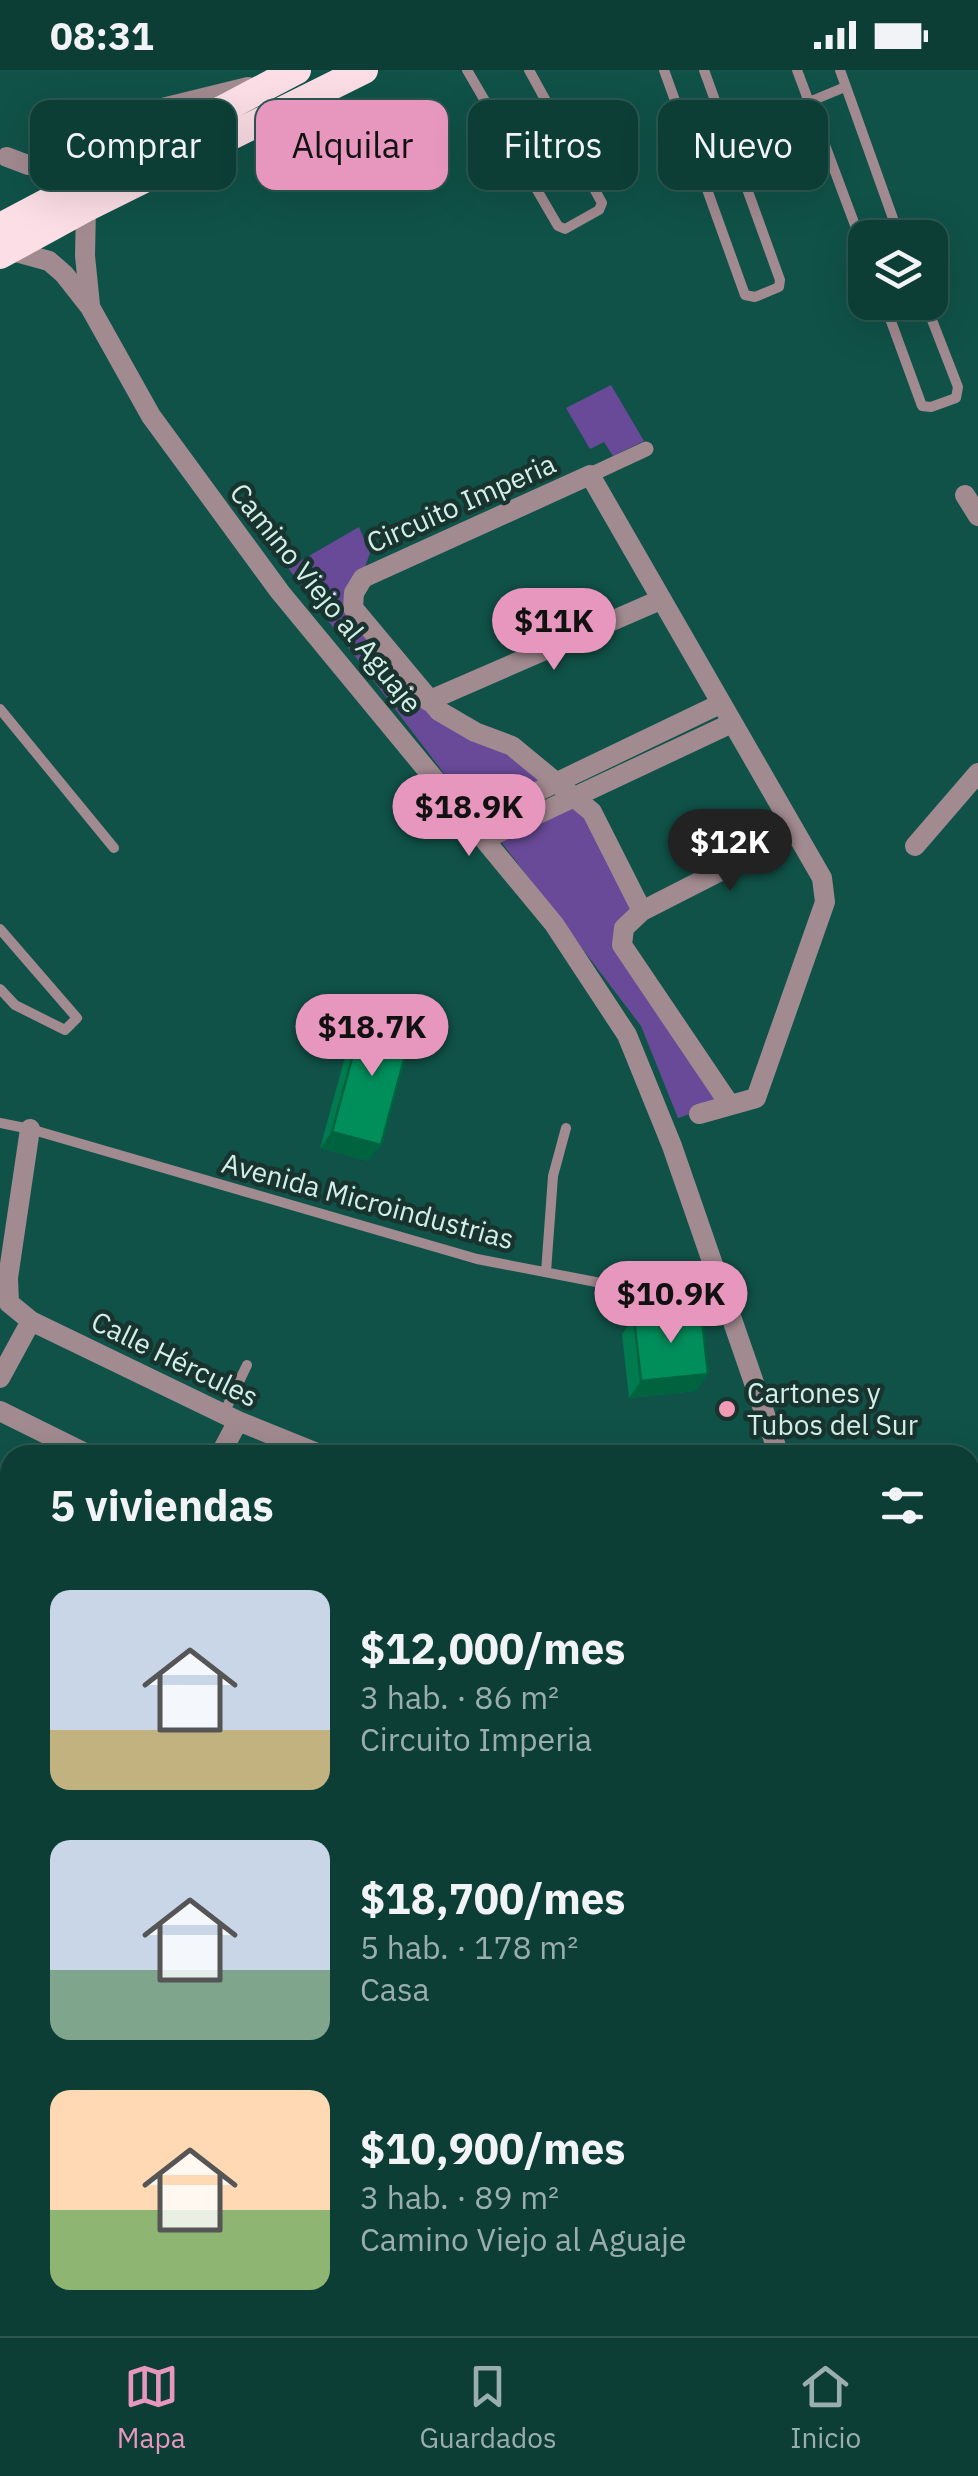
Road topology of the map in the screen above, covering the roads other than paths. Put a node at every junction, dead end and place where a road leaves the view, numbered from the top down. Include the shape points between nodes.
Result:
1 (364, 70) edge
2 (468, 70) edge
3 (528, 70) edge
4 (664, 70) edge
5 (704, 70) edge
6 (797, 70) edge
7 (840, 70) edge
8 (288, 74) edge
9 (846, 87) junction
10 (675, 100) edge
11 (715, 100) edge
12 (808, 100) edge
13 (814, 100) edge
14 (2, 153) edge
15 (828, 153) edge
16 (707, 190) edge
17 (748, 190) edge
18 (86, 208) junction
19 (853, 220) edge
20 (894, 220) edge
21 (3, 244) edge
22 (90, 307) junction
23 (891, 320) edge
24 (932, 320) edge
25 (646, 448) dead end
26 (590, 475) junction
27 (965, 494) dead end
28 (978, 516) edge
29 (660, 600) junction
30 (428, 701) junction
31 (720, 704) junction
32 (0, 709) edge
33 (732, 724) junction
34 (978, 772) edge
35 (554, 782) junction
36 (576, 798) junction
37 (501, 820) junction
38 (479, 831) junction
39 (795, 832) junction
40 (914, 846) dead end
41 (114, 848) dead end
42 (642, 911) junction
43 (0, 929) edge
44 (0, 988) edge
45 (730, 1105) junction
46 (699, 1114) dead end
47 (0, 1123) edge
48 (566, 1128) dead end
49 (30, 1129) junction
50 (546, 1272) junction
51 (728, 1307) junction
52 (31, 1320) junction
53 (247, 1364) dead end
54 (0, 1378) edge
55 (0, 1411) edge
56 (231, 1418) junction
57 (69, 1445) edge
58 (223, 1445) edge
59 (297, 1445) edge
60 (775, 1445) edge

1 - 18 highway
2 - 3 lane via 565,229 602,202
4 - 10 lane
5 - 11 lane
6 - 12 lane
7 - 9 lane
8 - 14 street via 150,111 54,160 28,165
8 - 21 highway
9 - 13 lane
9 - 20 lane
15 - 19 lane
16 - 17 lane via 745,295 756,297 780,287 780,280
18 - 21 highway
18 - 22 street, Camino Viejo al Aguaje
21 - 22 street, Camino Viejo al Aguaje via 50,261
22 - 38 street, Camino Viejo al Aguaje via 151,416 280,592
23 - 24 lane via 922,406 931,407 956,398 958,387
25 - 26 street
26 - 29 street, Circuito Imperia
26 - 30 street, Circuito Imperia via 362,578 354,608
27 - 28 street
29 - 30 street
29 - 31 street, Circuito Imperia
30 - 35 street, Circuito Imperia via 456,722 512,746
31 - 33 street, Circuito Imperia
31 - 35 street
32 - 41 lane
33 - 36 street
33 - 39 street, Circuito Imperia
34 - 40 street
35 - 36 street, Circuito Imperia
35 - 37 street
36 - 37 street
36 - 42 street, Circuito Imperia via 592,812
37 - 38 street
38 - 51 street, Camino Viejo al Aguaje via 554,924 627,1035
39 - 42 street
39 - 45 street, Circuito Imperia via 822,878 825,902 756,1098
42 - 45 street via 624,928 622,945
43 - 44 lane via 77,1018 65,1030 15,1005
45 - 46 street, Circuito Imperia
47 - 49 lane, Avenida Microindustrias
48 - 50 lane via 553,1176
49 - 50 lane, Avenida Microindustrias
49 - 52 street, Calle Hércules via 8,1278 9,1303
50 - 51 lane, Avenida Microindustrias
51 - 60 street, Camino Viejo al Aguaje
52 - 54 street
52 - 56 street, Calle Hércules
53 - 56 lane
55 - 57 street
56 - 58 street
56 - 59 street, Calle Hércules

